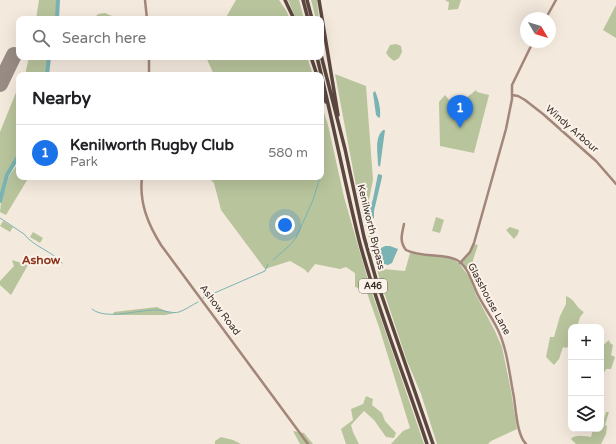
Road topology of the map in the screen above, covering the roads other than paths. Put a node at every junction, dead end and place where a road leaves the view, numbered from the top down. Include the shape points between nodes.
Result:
1 (145, 0) edge
2 (285, 0) edge
3 (303, 0) edge
4 (307, 0) edge
5 (319, 0) edge
6 (556, 0) edge
7 (549, 12) edge
8 (147, 16) edge
9 (293, 16) edge
10 (307, 16) edge
11 (311, 16) edge
12 (322, 16) edge
13 (324, 30) edge
14 (530, 48) edge
15 (149, 60) edge
16 (312, 60) edge
17 (318, 60) edge
18 (322, 60) edge
19 (149, 72) edge
20 (316, 72) edge
21 (321, 72) edge
22 (324, 86) edge
23 (512, 95) junction
24 (324, 96) edge
25 (333, 124) junction
26 (341, 134) junction
27 (142, 180) edge
28 (616, 184) edge
29 (404, 224) dead end
30 (460, 263) junction
31 (308, 444) edge
32 (427, 444) edge
33 (433, 444) edge
34 (526, 444) edge

1 - 8 street
2 - 9 highway
3 - 10 highway
4 - 11 highway
5 - 12 highway
6 - 7 street
13 - 26 highway
14 - 23 street, Glasshouse Lane via 513,80
15 - 19 street
16 - 20 highway
17 - 21 highway, Kenilworth Bypass / A46
18 - 26 highway, Kenilworth Bypass / A46
22 - 25 highway, Kenilworth Bypass / A46
23 - 28 street, Windy Arbour via 532,105 596,161
23 - 30 street, Glasshouse Lane via 506,129 474,243
24 - 25 highway
25 - 32 highway, Kenilworth Bypass / A46 via 359,241
26 - 33 highway, Kenilworth Bypass / A46 via 376,279
27 - 31 street, Ashow Road via 142,205 152,231
29 - 30 street via 401,242 406,250 428,256 453,258
30 - 34 street, Glasshouse Lane via 471,278 503,342 520,434

